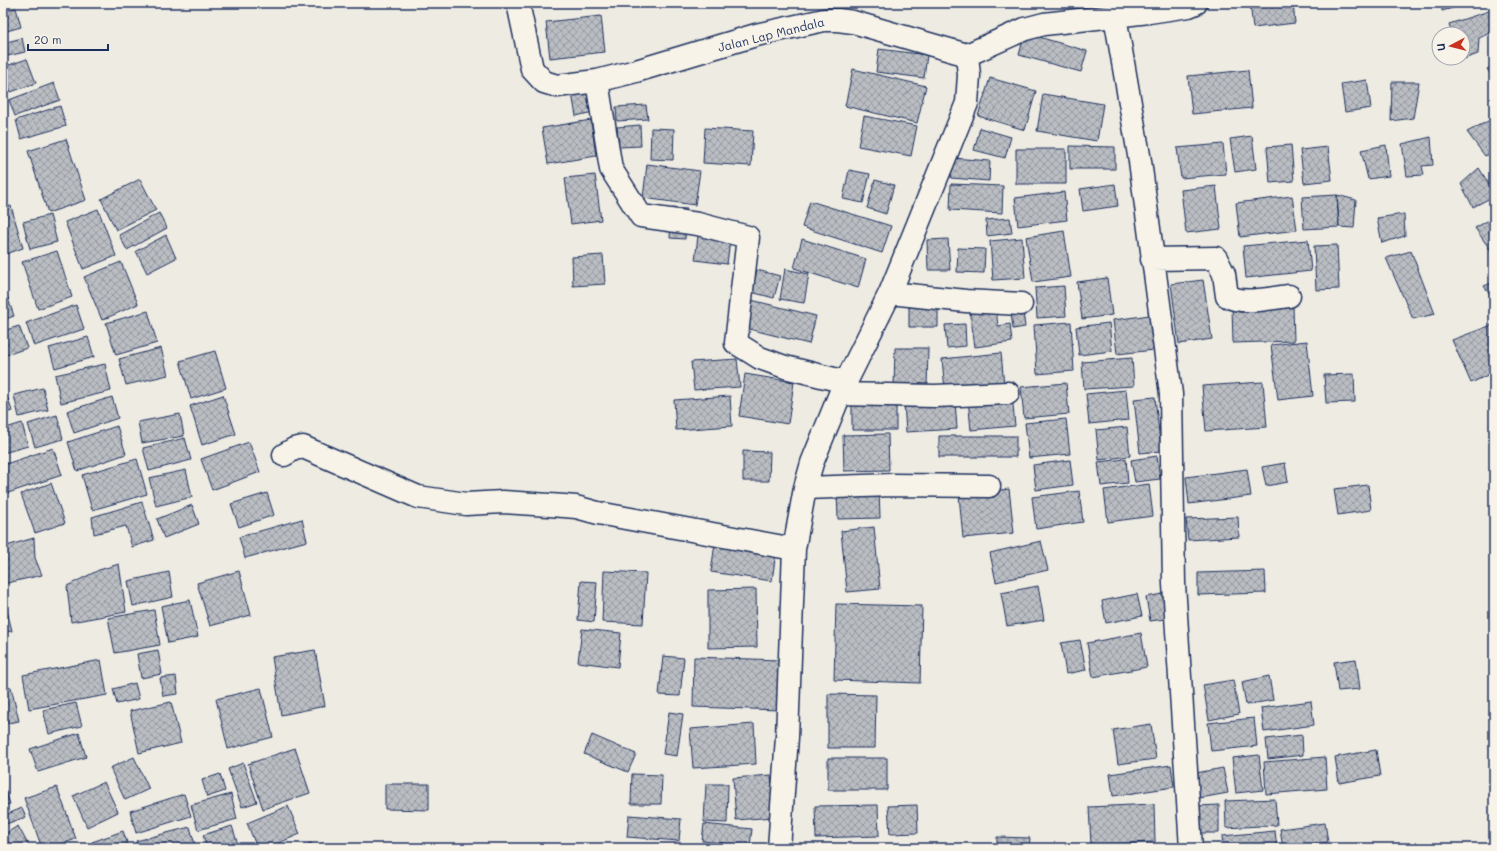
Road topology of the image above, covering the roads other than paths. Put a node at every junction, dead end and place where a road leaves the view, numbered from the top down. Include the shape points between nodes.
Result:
1 (518, 3) edge
2 (1196, 3) edge
3 (851, 12) edge
4 (1115, 16) junction
5 (967, 55) junction
6 (597, 80) junction
7 (1152, 259) junction
8 (890, 293) junction
9 (1289, 296) dead end
10 (1021, 304) dead end
11 (843, 388) junction
12 (1008, 393) dead end
13 (284, 456) dead end
14 (989, 486) dead end
15 (805, 488) junction
16 (794, 549) junction
17 (779, 848) edge
18 (1191, 848) edge

1 - 6 street, Jalan Lap Mandala via 532,69 544,82 557,86
2 - 4 street
3 - 5 street, Jalan Lap Mandala
3 - 6 street, Jalan Lap Mandala via 838,20 824,20 756,35
4 - 5 street via 1025,28
4 - 7 street via 1140,160
5 - 8 street via 967,104
6 - 11 street via 611,169 641,216 698,224 748,237 736,343 760,358
7 - 9 street via 1216,258 1224,274 1227,296 1234,300
7 - 18 street via 1170,394 1174,584
8 - 10 street
8 - 11 street
11 - 12 street via 935,396
11 - 15 street via 812,463
13 - 16 street via 302,446 418,497 439,501 576,507
14 - 15 street
15 - 16 street
16 - 17 street via 787,737

